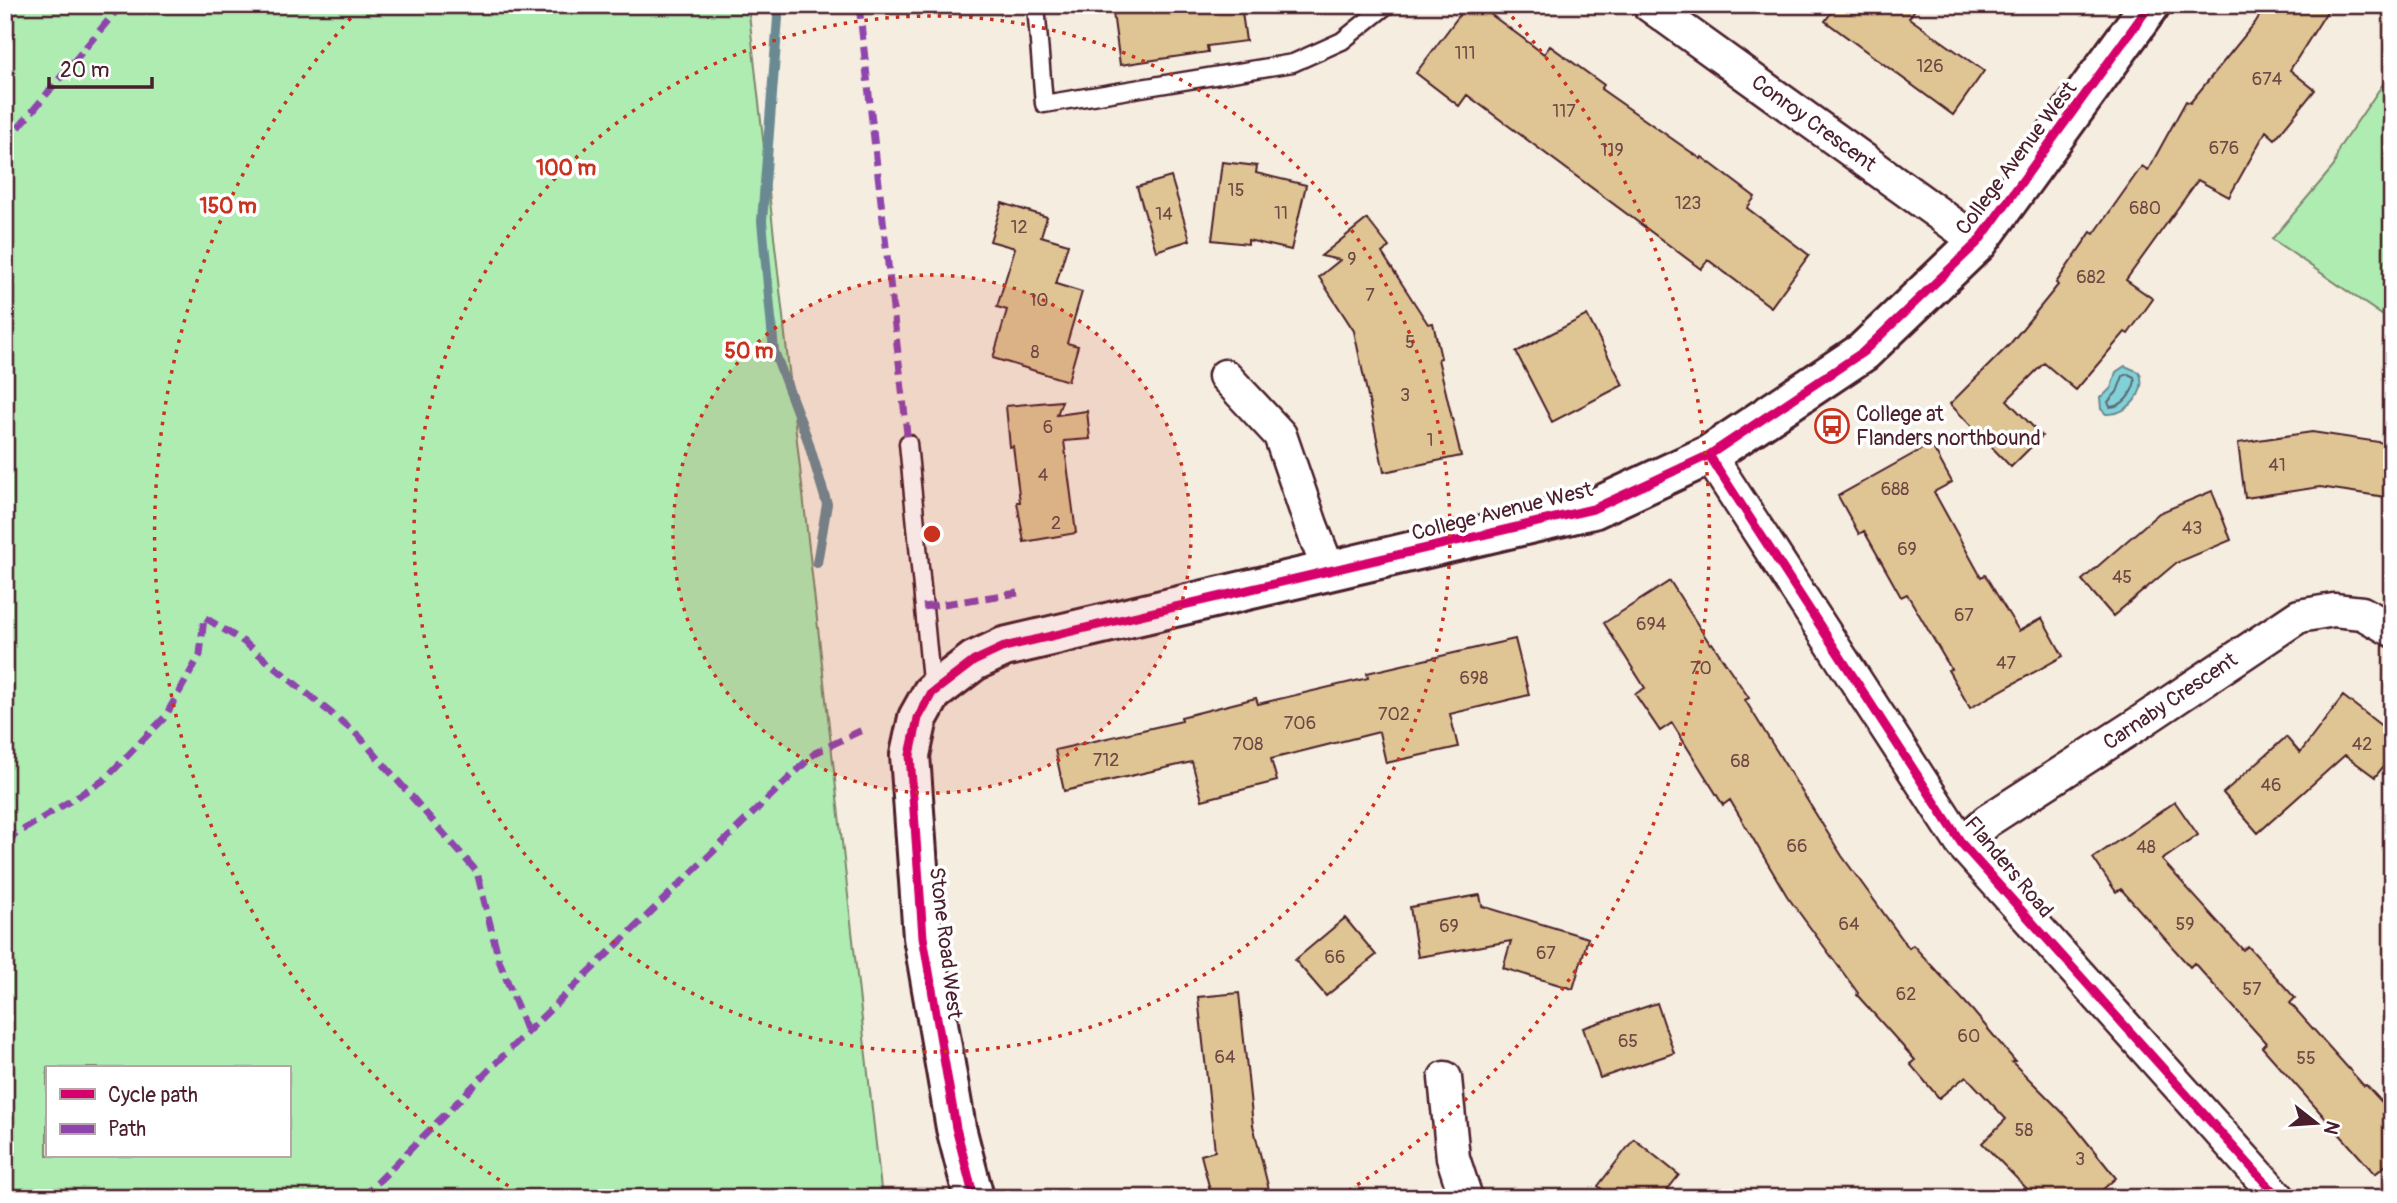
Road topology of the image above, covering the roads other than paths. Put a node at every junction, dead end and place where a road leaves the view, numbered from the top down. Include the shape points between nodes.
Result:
1 (1035, 5) edge
2 (1387, 5) edge
3 (1649, 5) edge
4 (2150, 5) edge
5 (1978, 242) junction
6 (1225, 376) dead end
7 (908, 443) dead end
8 (1709, 455) junction
9 (1329, 571) junction
10 (2392, 630) edge
11 (932, 693) junction
12 (1962, 844) junction
13 (1445, 1078) dead end
14 (2263, 1192) edge
15 (974, 1198) edge
16 (1466, 1198) edge

1 - 2 lane via 1044,104 1293,63 1342,41
3 - 5 street, Conroy Crescent
4 - 5 street, College Avenue West
5 - 8 street, College Avenue West via 1863,352
6 - 9 street via 1280,435
7 - 11 lane
8 - 9 street, College Avenue West via 1593,509
8 - 12 street, Flanders Road
9 - 11 street, College Avenue West via 1004,647 974,660
10 - 12 street, Carnaby Crescent via 2362,613 2334,610 2299,616 1987,821
11 - 15 street, Stone Road West via 918,718 910,755 923,937 956,1128
12 - 14 street, Flanders Road
13 - 16 street via 1453,1158

